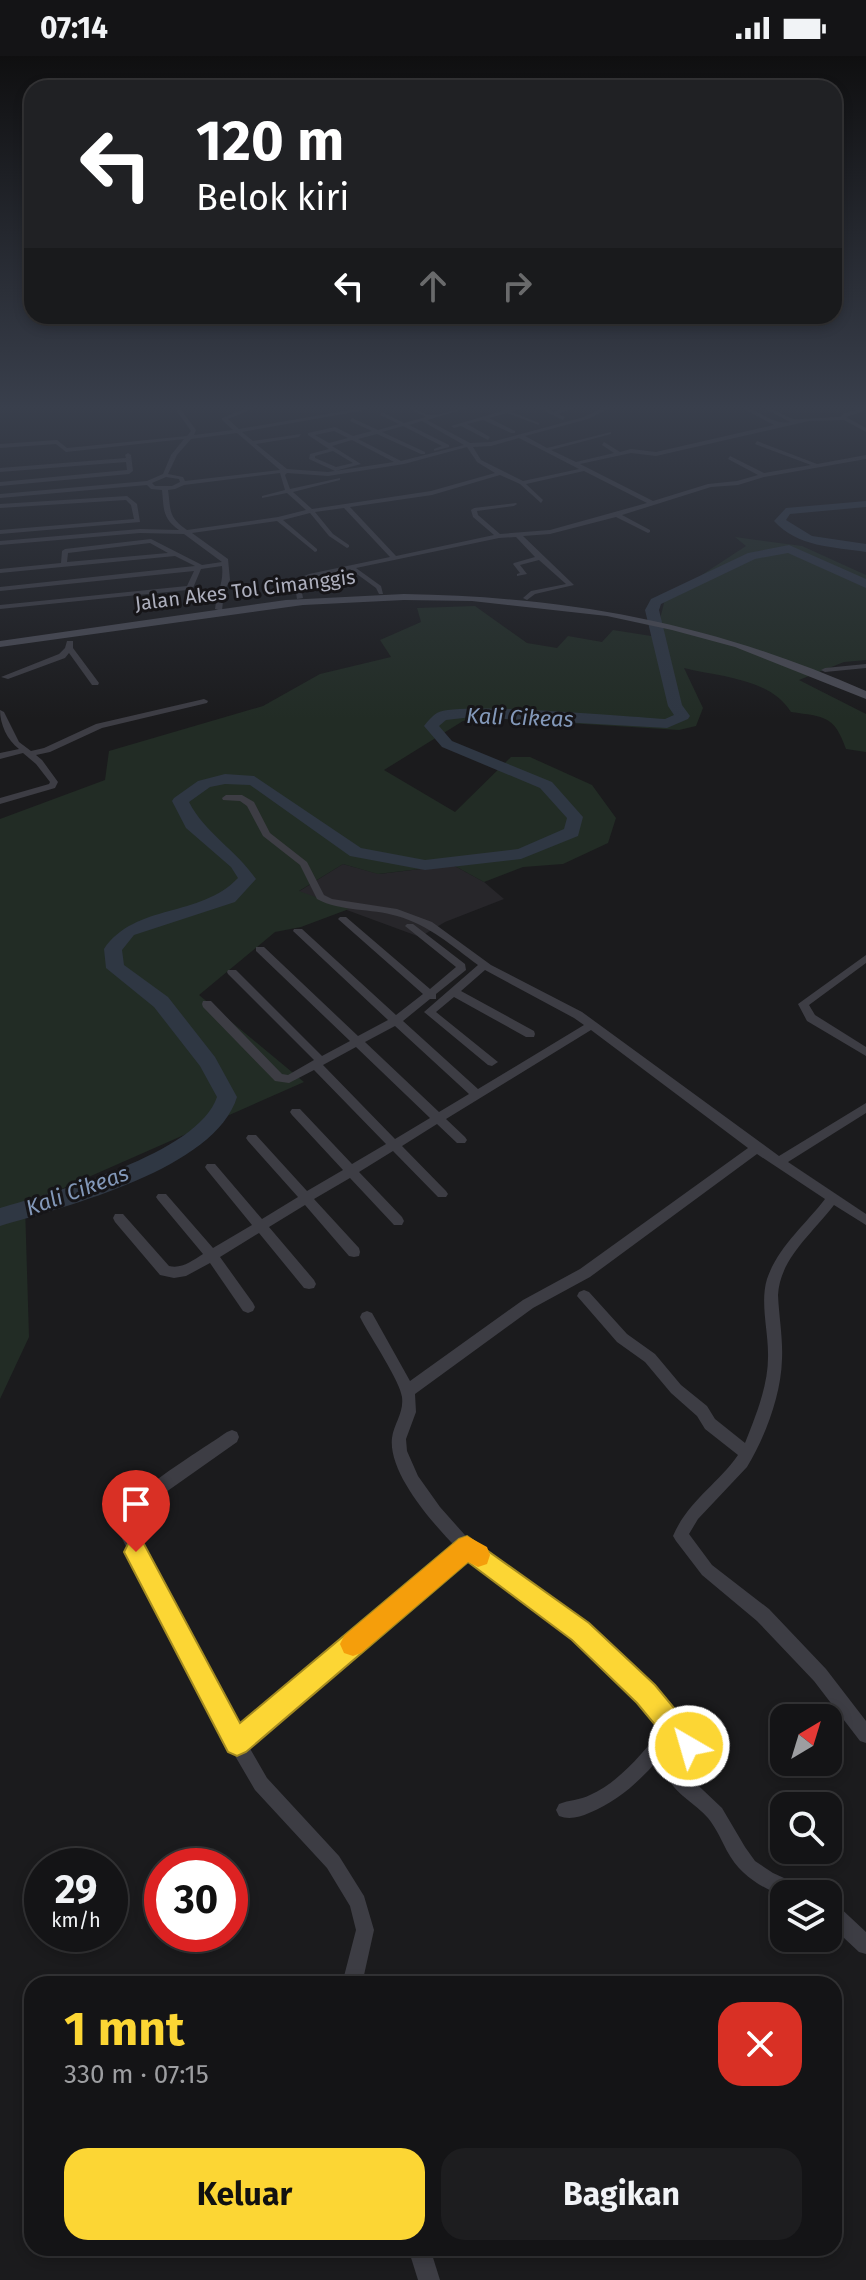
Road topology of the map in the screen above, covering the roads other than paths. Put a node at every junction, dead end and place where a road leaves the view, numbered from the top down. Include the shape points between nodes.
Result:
1 (25, 511) edge
2 (63, 511) edge
3 (99, 511) edge
4 (135, 511) edge
5 (167, 511) edge
6 (311, 511) joint
7 (351, 511) edge
8 (474, 511) edge
9 (631, 511) edge
10 (617, 515) junction
11 (278, 519) junction
12 (100, 524) junction
13 (174, 524) junction
14 (64, 528) junction
15 (27, 530) junction
16 (161, 530) junction
17 (648, 531) dead end
18 (0, 532) edge
19 (184, 532) junction
20 (499, 536) junction
21 (519, 536) junction
22 (0, 543) edge
23 (347, 546) dead end
24 (315, 550) dead end
25 (176, 554) junction
26 (395, 558) junction
27 (540, 558) junction
28 (105, 561) junction
29 (64, 564) junction
30 (225, 566) junction
31 (197, 569) junction
32 (353, 569) junction
33 (0, 571) edge
34 (519, 575) dead end
35 (105, 577) junction
36 (0, 589) edge
37 (387, 594) junction
38 (107, 596) junction
39 (299, 598) junction
40 (527, 598) junction
41 (0, 607) edge
42 (219, 609) junction
43 (620, 612) junction
44 (690, 626) junction
45 (69, 634) junction
46 (0, 641) edge
47 (69, 648) junction
48 (866, 666) edge
49 (825, 670) junction
50 (2, 677) edge
51 (95, 683) dead end
52 (866, 692) edge
53 (204, 701) dead end
54 (0, 712) edge
55 (25, 752) junction
56 (0, 756) edge
57 (226, 798) dead end
58 (0, 801) edge
59 (343, 919) dead end
60 (410, 926) dead end
61 (298, 931) dead end
62 (260, 949) dead end
63 (866, 958) edge
64 (485, 965) junction
65 (232, 972) dead end
66 (454, 992) junction
67 (432, 996) junction
68 (207, 1004) dead end
69 (395, 1021) junction
70 (592, 1025) junction
71 (530, 1034) dead end
72 (357, 1042) junction
73 (866, 1052) edge
74 (318, 1062) junction
75 (492, 1062) dead end
76 (477, 1095) junction
77 (866, 1107) edge
78 (296, 1112) dead end
79 (440, 1119) junction
80 (252, 1138) dead end
81 (461, 1140) dead end
82 (395, 1146) junction
83 (757, 1148) junction
84 (779, 1162) junction
85 (211, 1167) dead end
86 (350, 1172) junction
87 (442, 1194) dead end
88 (162, 1197) dead end
89 (307, 1199) junction
90 (832, 1199) junction
91 (119, 1218) dead end
92 (866, 1220) edge
93 (398, 1221) dead end
94 (261, 1226) junction
95 (354, 1252) dead end
96 (212, 1256) junction
97 (309, 1284) dead end
98 (584, 1296) dead end
99 (248, 1307) dead end
100 (367, 1317) dead end
101 (408, 1391) junction
102 (232, 1437) dead end
103 (748, 1454) junction
104 (467, 1548) junction
105 (675, 1727) junction
106 (866, 1735) edge
107 (237, 1743) junction
108 (565, 1810) dead end
109 (770, 1881) edge
110 (842, 1923) edge
111 (866, 1945) edge
112 (354, 1976) edge
113 (422, 2256) edge
114 (429, 2280) edge

1 - 15 street
2 - 14 street
3 - 12 street
4 - 12 street via 138,521
5 - 13 street
6 - 11 street
6 - 23 street
7 - 26 street
8 - 20 street
9 - 10 street
10 - 17 street
10 - 21 street
11 - 19 street
11 - 24 street
12 - 14 street
13 - 16 street
13 - 19 street
14 - 15 street
15 - 18 street
16 - 19 street
16 - 22 street
19 - 30 street via 222,556
20 - 21 street
20 - 26 street
21 - 27 street
25 - 28 street
25 - 29 street via 151,541 64,552
25 - 31 street
26 - 32 street
27 - 34 street via 516,564 524,574
27 - 40 street via 571,585 533,592
28 - 29 street
28 - 35 street
29 - 33 street
30 - 31 street
30 - 42 street
31 - 35 street
31 - 38 street via 191,592
32 - 37 street
32 - 39 street via 300,578
35 - 36 street
35 - 38 street
37 - 39 main road, Jalan Akes Tol Cimanggis
37 - 40 main road, Jalan Akes Tol Cimanggis
37 - 43 main road, Jalan Akes Tol Cimanggis
37 - 45 main road, Jalan Akes Tol Cimanggis
38 - 41 street
39 - 42 main road, Jalan Akes Tol Cimanggis
40 - 43 main road, Jalan Akes Tol Cimanggis
42 - 46 main road, Jalan Akes Tol Cimanggis
43 - 44 main road, Jalan Akes Tol Cimanggis
44 - 49 main road, Jalan Akes Tol Cimanggis
44 - 52 main road
45 - 46 main road, Jalan Akes Tol Cimanggis
45 - 47 street
47 - 50 street via 64,655
47 - 51 street
48 - 49 street
49 - 52 main road, Jalan Akes Tol Cimanggis
53 - 55 street via 99,726 47,750
54 - 55 street
55 - 56 street
55 - 58 street via 54,784
57 - 64 street via 251,804 266,834 304,864 320,897 417,918
59 - 67 street
60 - 67 street via 462,968
61 - 69 street
62 - 72 street
63 - 73 street via 803,1004 811,1018
64 - 66 street
64 - 70 street
65 - 74 street
66 - 71 street
66 - 75 street via 429,1012
67 - 69 street
68 - 74 street via 279,1078 289,1079
69 - 72 street
69 - 76 street
70 - 76 street
70 - 83 street
72 - 74 street
72 - 79 street
74 - 82 street
76 - 79 street
77 - 84 street
78 - 86 street
79 - 81 street
79 - 82 street
80 - 89 street
82 - 86 street
82 - 87 street
83 - 84 street
83 - 101 street via 585,1273 528,1304
84 - 90 street
85 - 94 street
86 - 89 street
86 - 93 street
88 - 96 street
89 - 94 street
89 - 95 street
90 - 92 street
90 - 103 street via 798,1239 772,1282 775,1365
91 - 96 street via 165,1271 186,1271
94 - 96 street
94 - 97 street
96 - 99 street
98 - 103 street via 710,1424
100 - 101 street
101 - 104 street via 412,1406 399,1450 429,1507
102 - 107 street via 137,1504 121,1522
103 - 106 street via 683,1526 681,1536 707,1570 763,1615 820,1675
104 - 105 street via 580,1632
104 - 107 street
105 - 108 street via 600,1802
105 - 109 street via 689,1746 674,1773 727,1828 749,1867
107 - 112 street via 261,1784 333,1862 358,1902 365,1930
110 - 111 street
113 - 114 street

